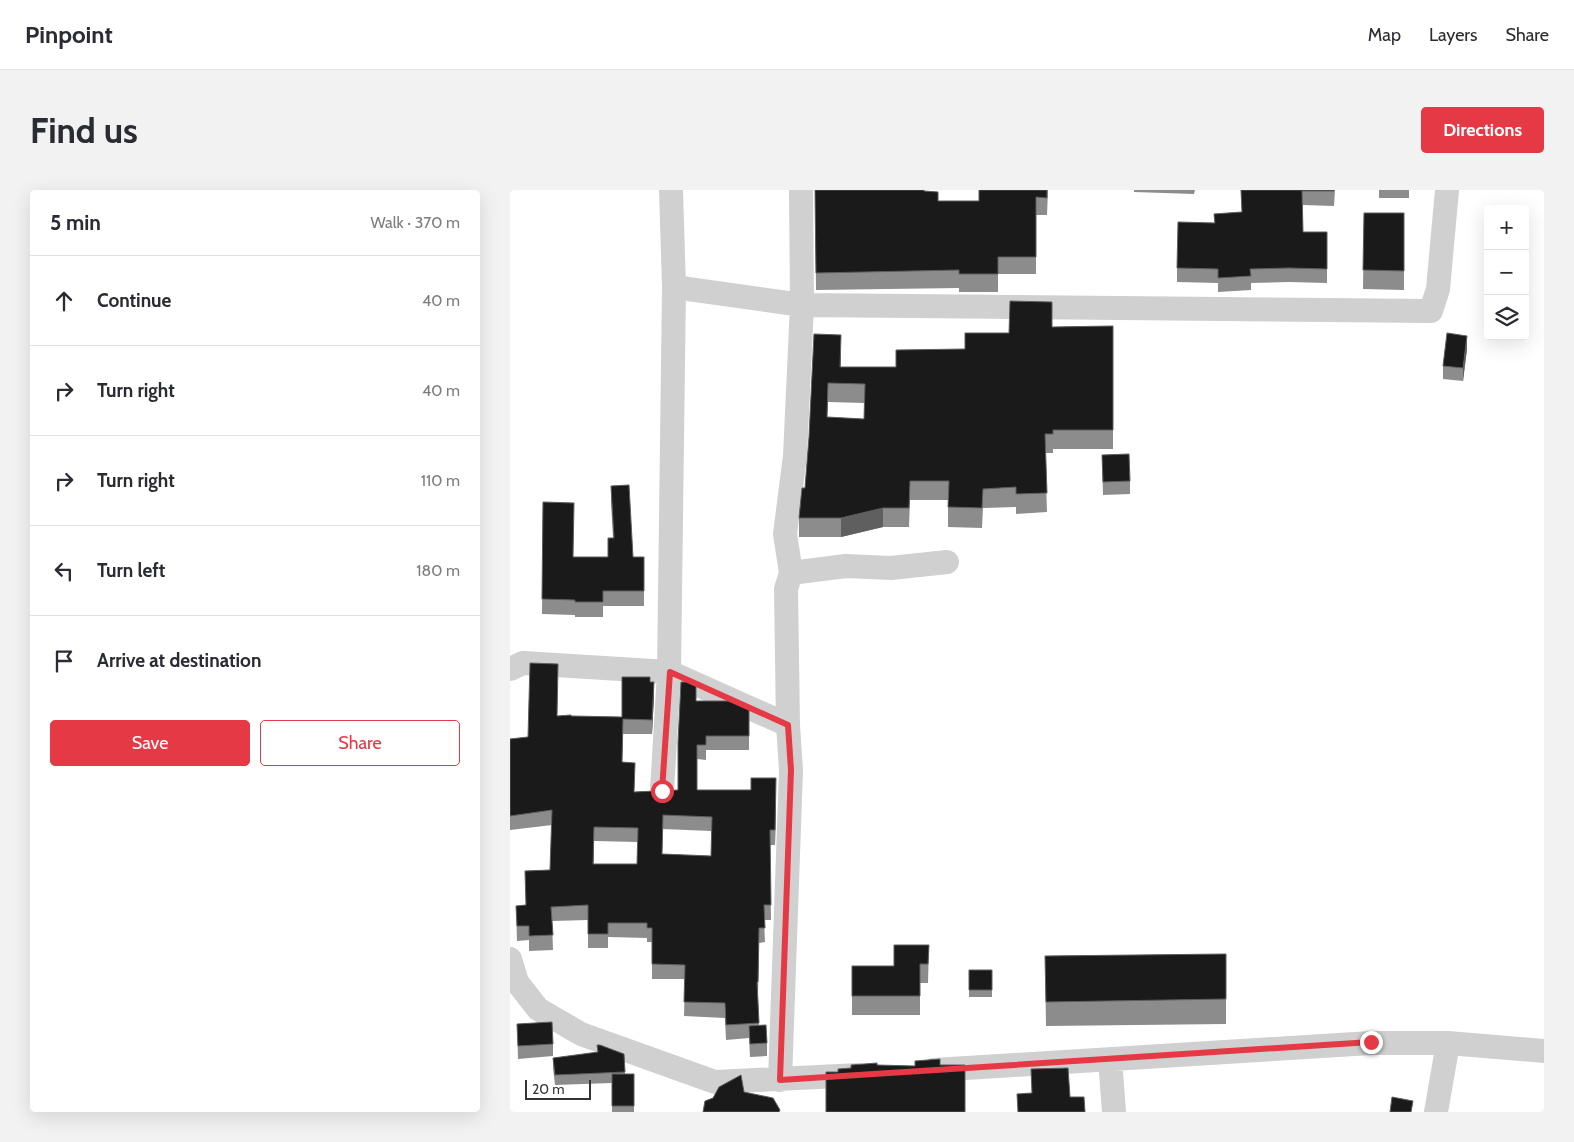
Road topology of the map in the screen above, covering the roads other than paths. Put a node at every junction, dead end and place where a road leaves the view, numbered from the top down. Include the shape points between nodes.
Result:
1 (671, 190) edge
2 (801, 190) edge
3 (1447, 190) edge
4 (674, 287) junction
5 (802, 305) junction
6 (947, 562) dead end
7 (791, 573) junction
8 (510, 669) edge
9 (670, 672) junction
10 (788, 725) junction
11 (662, 791) edge
12 (510, 959) edge
13 (1448, 1043) junction
14 (1544, 1050) edge
15 (1110, 1059) junction
16 (916, 1071) edge
17 (877, 1074) edge
18 (780, 1080) junction
19 (715, 1082) junction
20 (707, 1104) edge
21 (1114, 1112) edge
22 (1436, 1112) edge

1 - 4 street
2 - 5 street
3 - 5 street via 1438,289 1431,312
4 - 5 street
4 - 9 street
5 - 7 street via 795,456 785,534
6 - 7 street via 891,568 846,566
7 - 10 street via 786,589
8 - 9 street via 524,663
9 - 10 street
9 - 11 street
10 - 18 street via 791,770
12 - 19 street via 516,982 538,1009 581,1034
13 - 14 street
13 - 15 street via 1371,1042
13 - 22 street
15 - 16 street
15 - 21 street
17 - 18 street
18 - 19 street
19 - 20 street

